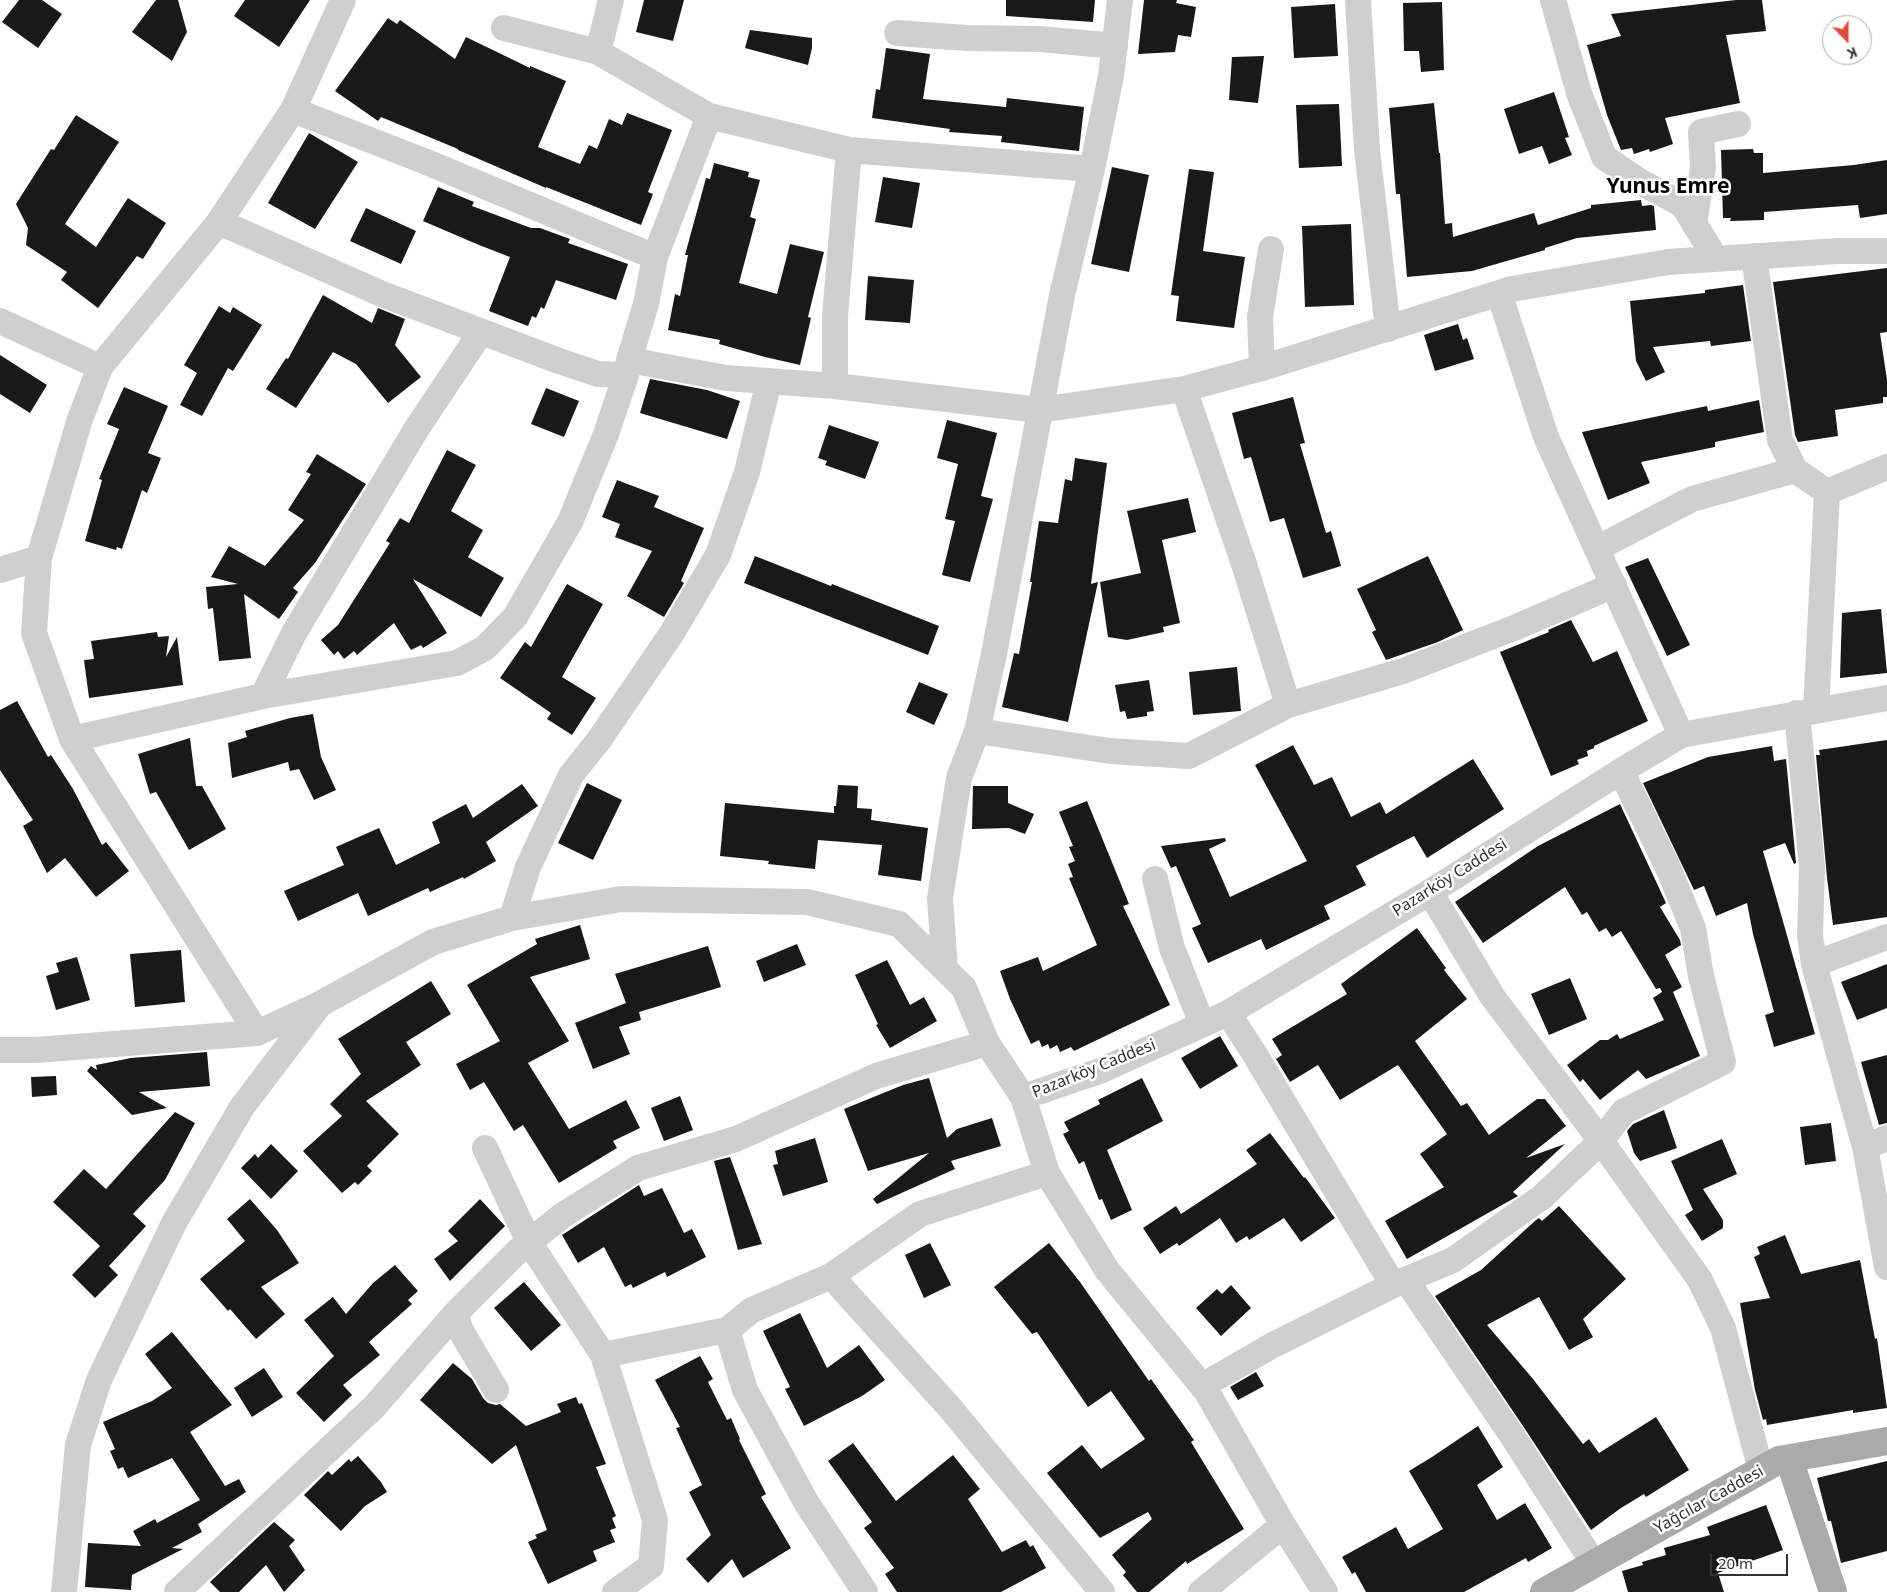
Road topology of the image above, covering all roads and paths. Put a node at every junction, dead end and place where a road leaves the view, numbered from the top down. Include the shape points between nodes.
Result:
1 (343, 0) edge
2 (611, 0) edge
3 (1120, 0) edge
4 (1358, 0) edge
5 (1553, 0) edge
6 (504, 28) dead end
7 (897, 33) dead end
8 (1115, 46) junction
9 (598, 52) junction
10 (293, 110) junction
11 (709, 116) junction
12 (1738, 124) dead end
13 (850, 150) junction
14 (1092, 169) junction
15 (219, 222) junction
16 (1694, 224) junction
17 (1272, 249) dead end
18 (1887, 251) edge
19 (1754, 256) junction
20 (655, 257) junction
21 (1716, 259) junction
22 (1498, 293) junction
23 (0, 321) edge
24 (1388, 329) junction
25 (481, 332) junction
26 (100, 367) junction
27 (627, 368) junction
28 (1262, 368) junction
29 (769, 381) junction
30 (836, 386) junction
31 (1184, 389) junction
32 (1040, 410) junction
33 (1887, 467) edge
34 (1794, 470) junction
35 (1827, 492) junction
36 (1598, 548) junction
37 (40, 558) junction
38 (0, 570) edge
39 (1614, 584) junction
40 (263, 696) junction
41 (1887, 698) edge
42 (1288, 705) junction
43 (1806, 712) junction
44 (977, 731) junction
45 (1682, 735) junction
46 (72, 739) junction
47 (1620, 770) junction
48 (1155, 879) dead end
49 (1430, 892) junction
50 (512, 918) junction
51 (1887, 937) edge
52 (1814, 964) junction
53 (945, 969) junction
54 (320, 1004) junction
55 (1228, 1013) junction
56 (1202, 1024) junction
57 (257, 1033) junction
58 (987, 1043) junction
59 (0, 1050) edge
60 (1023, 1097) junction
61 (1601, 1141) junction
62 (1876, 1142) edge
63 (485, 1148) dead end
64 (1047, 1173) junction
65 (529, 1242) junction
66 (1887, 1267) edge
67 (831, 1276) junction
68 (1399, 1282) junction
69 (454, 1314) junction
70 (727, 1330) junction
71 (603, 1355) junction
72 (1202, 1386) junction
73 (496, 1390) dead end
74 (1887, 1441) edge
75 (1789, 1459) junction
76 (1761, 1470) junction
77 (1283, 1525) junction
78 (1594, 1564) junction
79 (64, 1592) edge
80 (177, 1592) edge
81 (615, 1592) edge
82 (865, 1592) edge
83 (1102, 1592) edge
84 (1201, 1592) edge
85 (1325, 1592) edge
86 (1544, 1592) edge
87 (1833, 1592) edge

1 - 10 street
2 - 9 street
3 - 8 street
4 - 24 street via 1367,150
5 - 16 street via 1579,93 1604,157 1683,206
6 - 9 street
7 - 8 street via 1040,39
8 - 14 street
9 - 11 street
10 - 15 street
10 - 20 street
11 - 13 street
11 - 20 street
12 - 16 street via 1701,132 1703,168
13 - 14 street
13 - 30 street via 835,316
14 - 32 street via 1062,295
15 - 25 street via 382,294
15 - 26 street
16 - 21 street
17 - 28 street via 1260,317
18 - 19 street
19 - 21 street
19 - 34 street via 1780,440
20 - 27 street via 646,304
21 - 22 street via 1668,262
22 - 24 street
22 - 36 street via 1546,437
23 - 26 street
24 - 28 street
25 - 27 street via 598,374
25 - 40 street via 417,428 294,633
26 - 37 street via 79,422
27 - 29 street
27 - 40 street via 606,434 570,522 515,617 485,648 457,663
28 - 31 street
29 - 30 street
29 - 50 street via 747,472 718,555 672,633 599,740 571,775 528,867
30 - 32 street
31 - 32 street
31 - 42 street
32 - 44 street
33 - 35 street
34 - 35 street
34 - 36 street via 1692,499
35 - 43 street
36 - 39 street
37 - 38 street
37 - 46 street via 34,633
39 - 42 street via 1404,671
39 - 45 street
40 - 46 street
41 - 43 street, Pazarköy Caddesi
42 - 44 street via 1189,756 1110,751
43 - 45 street, Pazarköy Caddesi
43 - 52 street via 1812,868 1810,936
44 - 53 street via 959,778 940,898
45 - 47 street, Pazarköy Caddesi
46 - 57 street
47 - 49 street, Pazarköy Caddesi
47 - 61 street via 1669,870 1693,928 1701,976 1723,1062 1624,1112
48 - 56 street via 1172,948
49 - 55 street, Pazarköy Caddesi
49 - 61 street via 1492,996
50 - 53 street via 622,899 807,902 899,924
50 - 54 street via 433,942
51 - 52 street
52 - 62 street
53 - 58 street via 964,988
54 - 57 street
54 - 79 street via 237,1115 174,1223 99,1380 78,1445
55 - 56 street, Pazarköy Caddesi
55 - 68 street
56 - 60 street, Pazarköy Caddesi via 1100,1070
57 - 59 street
58 - 60 street
58 - 65 street via 876,1076 736,1139 638,1168 563,1215
60 - 64 street
61 - 68 street via 1542,1197 1453,1260
61 - 76 street via 1700,1280 1723,1328
62 - 66 street
63 - 65 street
64 - 67 street via 920,1214
64 - 72 street via 1107,1270
65 - 69 street
65 - 71 street
67 - 70 street via 752,1310
67 - 83 street via 951,1409
68 - 72 street via 1273,1345
68 - 78 street via 1514,1437
69 - 73 street
69 - 80 street via 374,1407
70 - 71 street
70 - 82 street via 745,1390 806,1502
71 - 81 street via 654,1520 651,1566
72 - 77 street
74 - 75 main road, Yağcılar Caddesi
75 - 76 main road, Yağcılar Caddesi via 1779,1460
75 - 87 main road
76 - 78 main road, Yağcılar Caddesi
77 - 84 street
77 - 85 street
78 - 86 main road, Yağcılar Caddesi

